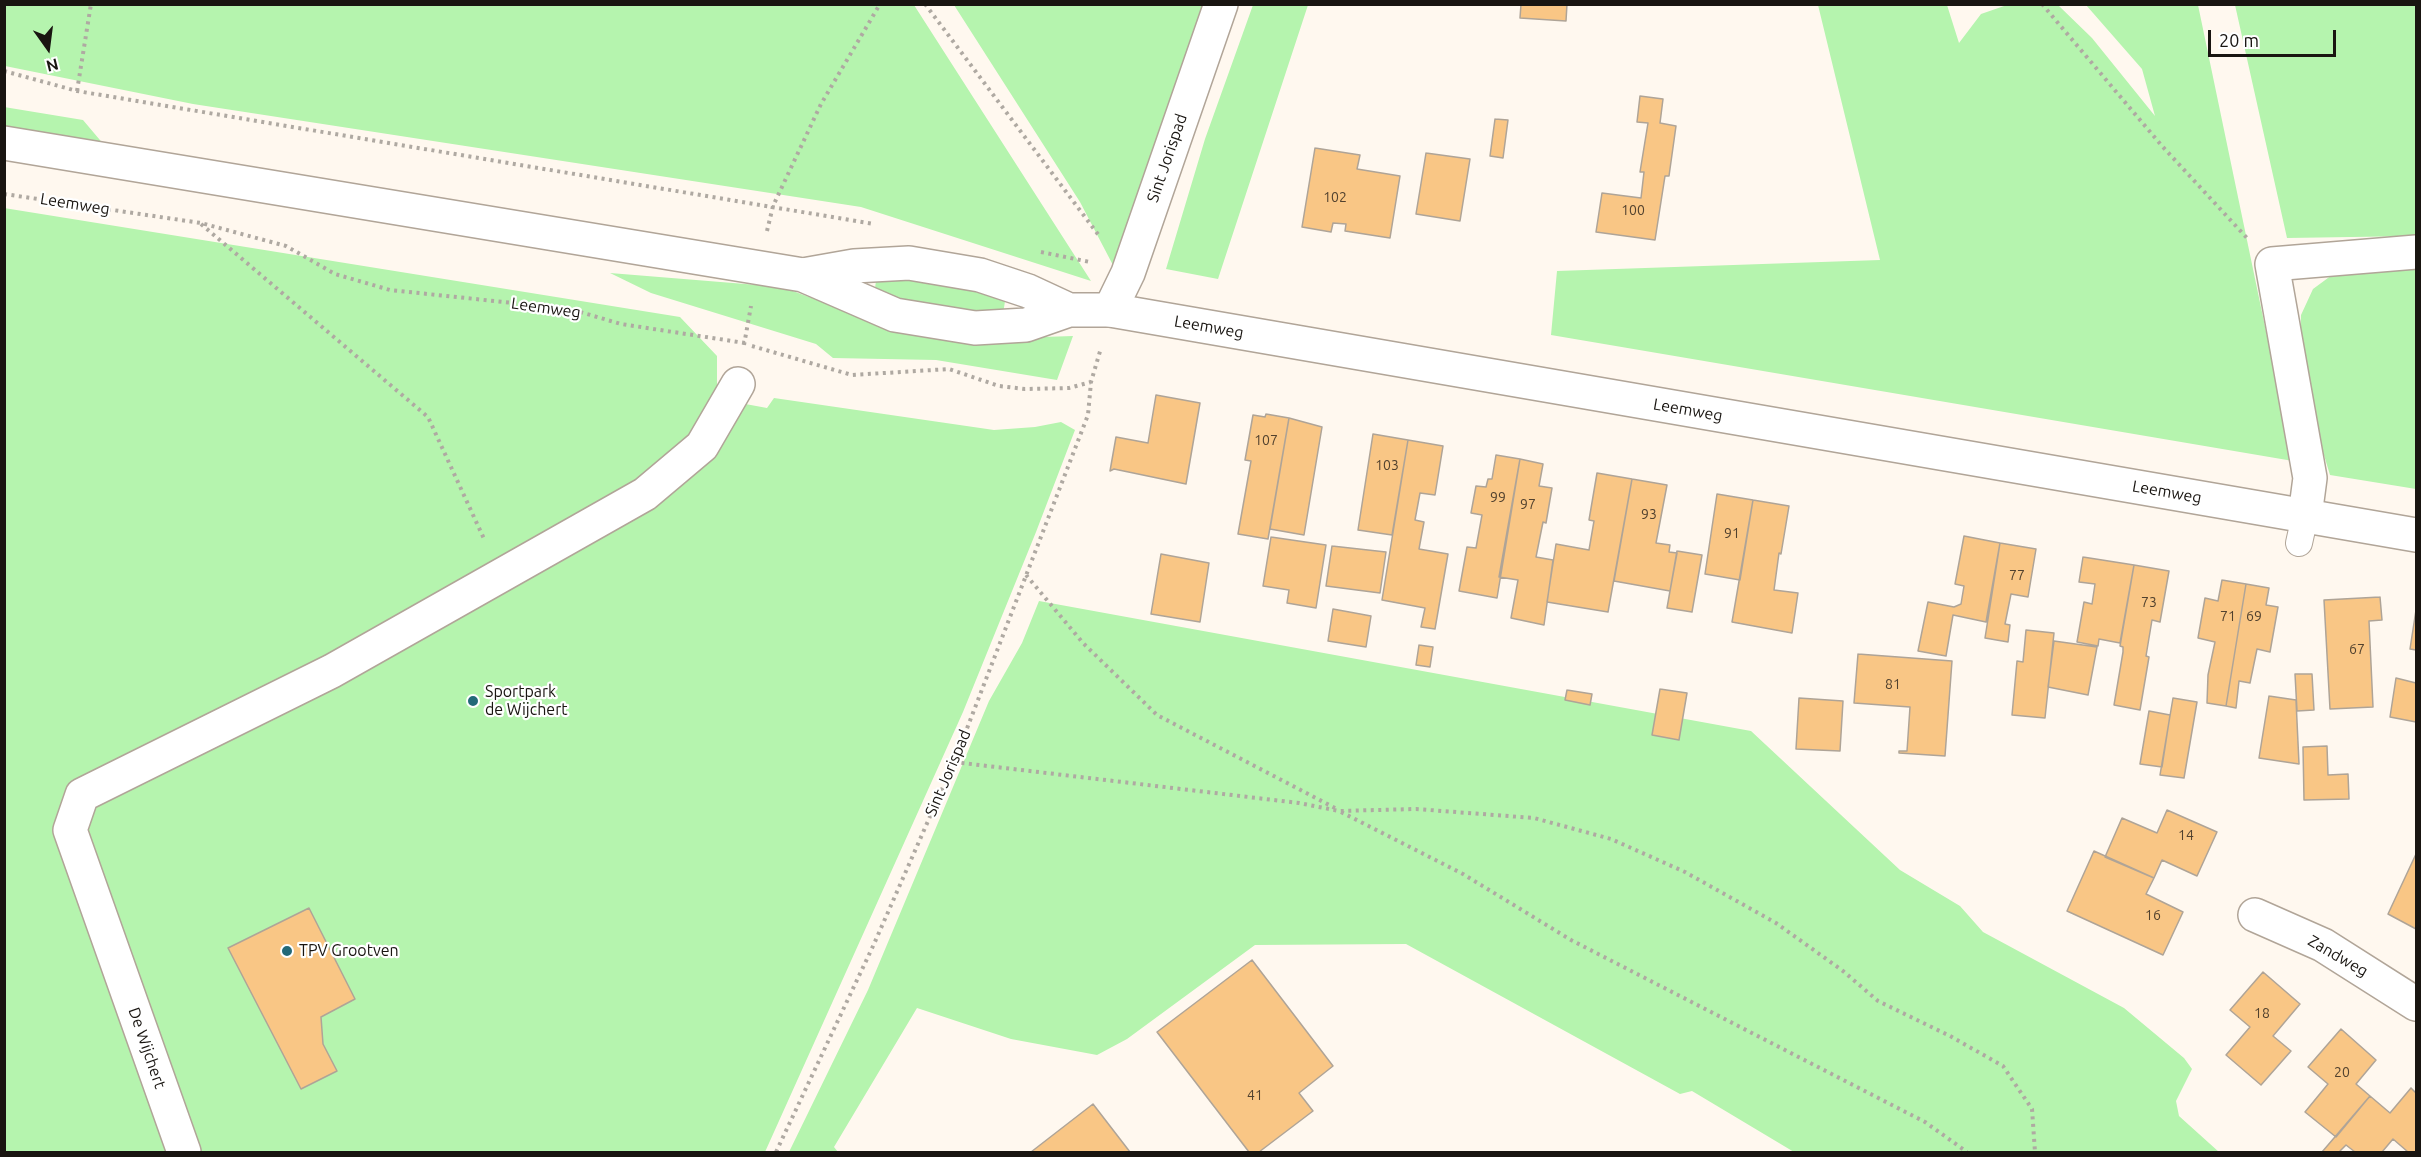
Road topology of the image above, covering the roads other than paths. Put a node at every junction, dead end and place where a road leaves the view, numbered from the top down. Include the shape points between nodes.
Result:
1 (1221, 4) edge
2 (4, 143) edge
3 (2416, 252) edge
4 (802, 274) junction
5 (1069, 310) junction
6 (1110, 310) junction
7 (738, 384) dead end
8 (2302, 530) junction
9 (2416, 535) edge
10 (2256, 915) dead end
11 (2416, 1004) edge
12 (183, 1152) edge

1 - 6 street, Sint Jorispad via 1128,273
2 - 4 street, Leemweg
3 - 8 street via 2272,264 2310,478
4 - 5 street, Leemweg via 909,263 980,275
4 - 5 street, Leemweg via 895,315 975,328 1026,325
5 - 6 street, Leemweg
6 - 8 street, Leemweg
7 - 12 street, De Wijchert via 702,446 645,494 332,671 82,795 70,830
8 - 9 street, Leemweg
10 - 11 street, Zandweg via 2323,945

